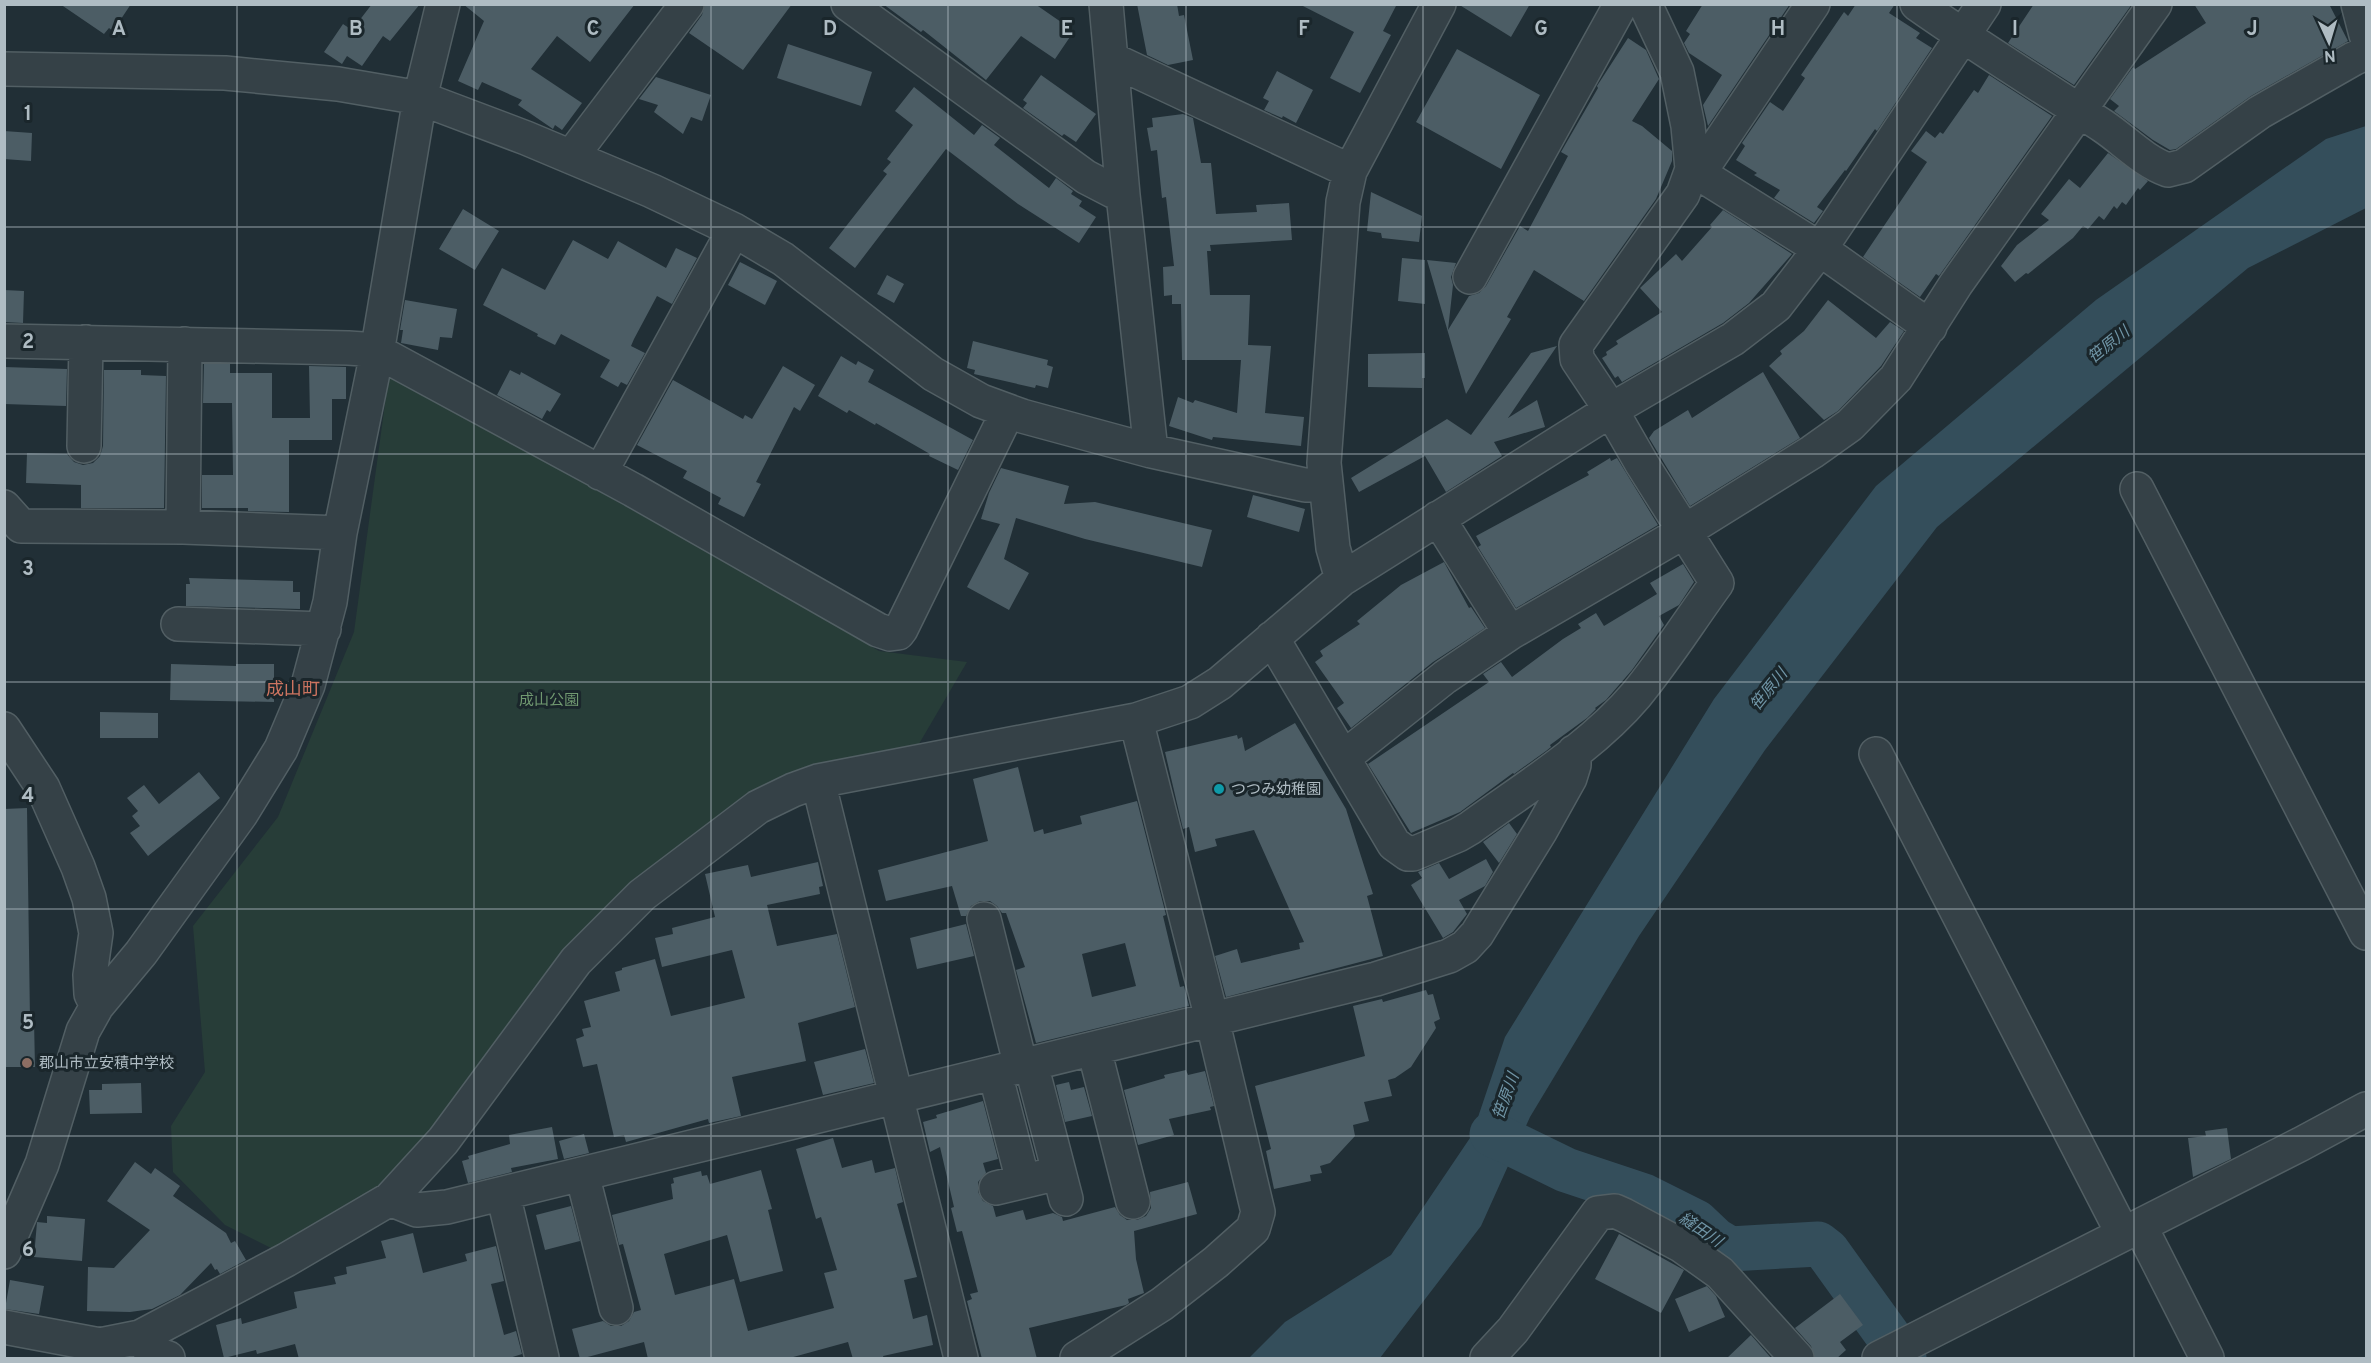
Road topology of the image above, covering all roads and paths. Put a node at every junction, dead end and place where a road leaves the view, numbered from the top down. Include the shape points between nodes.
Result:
1 (443, 4) edge
2 (687, 4) edge
3 (848, 4) edge
4 (1106, 4) edge
5 (1439, 4) edge
6 (1813, 4) edge
7 (1917, 4) edge
8 (1984, 4) edge
9 (2155, 4) edge
10 (2358, 4) edge
11 (1642, 7) edge
12 (2367, 35) edge
13 (1963, 37) junction
14 (2367, 53) edge
15 (1111, 59) junction
16 (4, 69) edge
17 (420, 98) junction
18 (2079, 113) junction
19 (571, 156) junction
20 (1350, 171) junction
21 (1696, 171) junction
22 (1124, 195) junction
23 (734, 230) junction
24 (1820, 249) junction
25 (1470, 277) dead end
26 (1930, 327) junction
27 (4, 341) edge
28 (86, 342) junction
29 (185, 344) junction
30 (377, 353) junction
31 (1611, 410) junction
32 (1008, 411) junction
33 (84, 446) dead end
34 (1151, 451) junction
35 (600, 473) junction
36 (1325, 485) junction
37 (2137, 489) dead end
38 (4, 507) edge
39 (1438, 518) junction
40 (183, 527) junction
41 (1685, 531) junction
42 (340, 533) junction
43 (1342, 579) junction
44 (178, 624) dead end
45 (324, 629) junction
46 (1510, 633) junction
47 (1272, 638) junction
48 (1136, 720) junction
49 (4, 729) edge
50 (1574, 752) junction
51 (1876, 754) dead end
52 (1343, 758) junction
53 (818, 781) junction
54 (984, 919) dead end
55 (2367, 933) edge
56 (97, 1006) junction
57 (1212, 1019) junction
58 (1094, 1049) junction
59 (1016, 1068) junction
60 (895, 1096) junction
61 (2367, 1109) edge
62 (582, 1174) junction
63 (503, 1194) junction
64 (390, 1199) junction
65 (1133, 1202) dead end
66 (2132, 1230) junction
67 (4, 1252) edge
68 (616, 1308) dead end
69 (4, 1327) edge
70 (140, 1337) junction
71 (168, 1359) edge
72 (542, 1359) edge
73 (961, 1359) edge
74 (1077, 1359) edge
75 (1487, 1359) edge
76 (1797, 1359) edge
77 (1879, 1359) edge
78 (2207, 1359) edge

1 - 17 street
2 - 19 street
3 - 22 street via 1086,177
4 - 15 street
5 - 20 street
6 - 21 street
7 - 13 street
8 - 13 street
9 - 18 street
10 - 12 street
11 - 21 street via 1677,72
11 - 25 street
13 - 18 street
13 - 24 street
14 - 18 street via 2260,112 2184,166 2170,170 2149,161
15 - 20 street
15 - 22 street
16 - 17 street via 225,73 338,84
17 - 19 street
17 - 30 street
18 - 26 street via 1956,284
19 - 23 street
20 - 36 street via 1343,202
21 - 24 street
21 - 31 street via 1576,345 1577,359
22 - 34 street
23 - 32 street via 783,259 933,374
23 - 35 street
24 - 26 street
24 - 31 street via 1776,306 1733,339
26 - 41 street via 1896,378 1850,424
27 - 28 street
28 - 29 street
28 - 33 street
29 - 30 street via 348,348
29 - 40 street
30 - 35 street
30 - 42 street
31 - 39 street
31 - 41 street
32 - 34 street
32 - 35 street via 901,629 894,634 878,630
34 - 36 street via 1305,485
36 - 43 street via 1333,548
37 - 55 street
38 - 40 street via 21,526
39 - 43 street
39 - 46 street
40 - 42 street
41 - 46 street
41 - 50 street via 1717,583 1635,696
42 - 45 street
43 - 47 street
44 - 45 street
45 - 56 street via 297,713 263,780 141,953
46 - 52 street via 1445,677
47 - 48 street via 1220,683 1190,702
47 - 52 street
48 - 53 street
48 - 57 street
49 - 56 street via 43,788 78,867 96,933 90,975 91,994
50 - 52 street via 1458,835 1408,854 1394,844
50 - 57 street via 1570,778 1541,830 1483,926 1465,946 1435,962
51 - 66 street
53 - 60 street
53 - 64 street via 758,807 642,895 605,930 576,961 430,1158
54 - 59 street
56 - 67 street via 83,1031 42,1164
57 - 58 street
57 - 74 street via 1258,1205 1256,1223 1216,1262 1161,1304
58 - 59 street
58 - 65 street
59 - 59 street via 1033,1186
59 - 60 street
60 - 62 street
60 - 73 street
61 - 66 street
62 - 63 street
62 - 68 street
63 - 64 street via 430,1210 417,1210
63 - 72 street
64 - 70 street via 286,1260
66 - 77 street
66 - 78 street
69 - 70 street via 100,1345
70 - 71 street via 148,1349
75 - 76 street via 1513,1330 1598,1213 1615,1211 1682,1246 1720,1273

